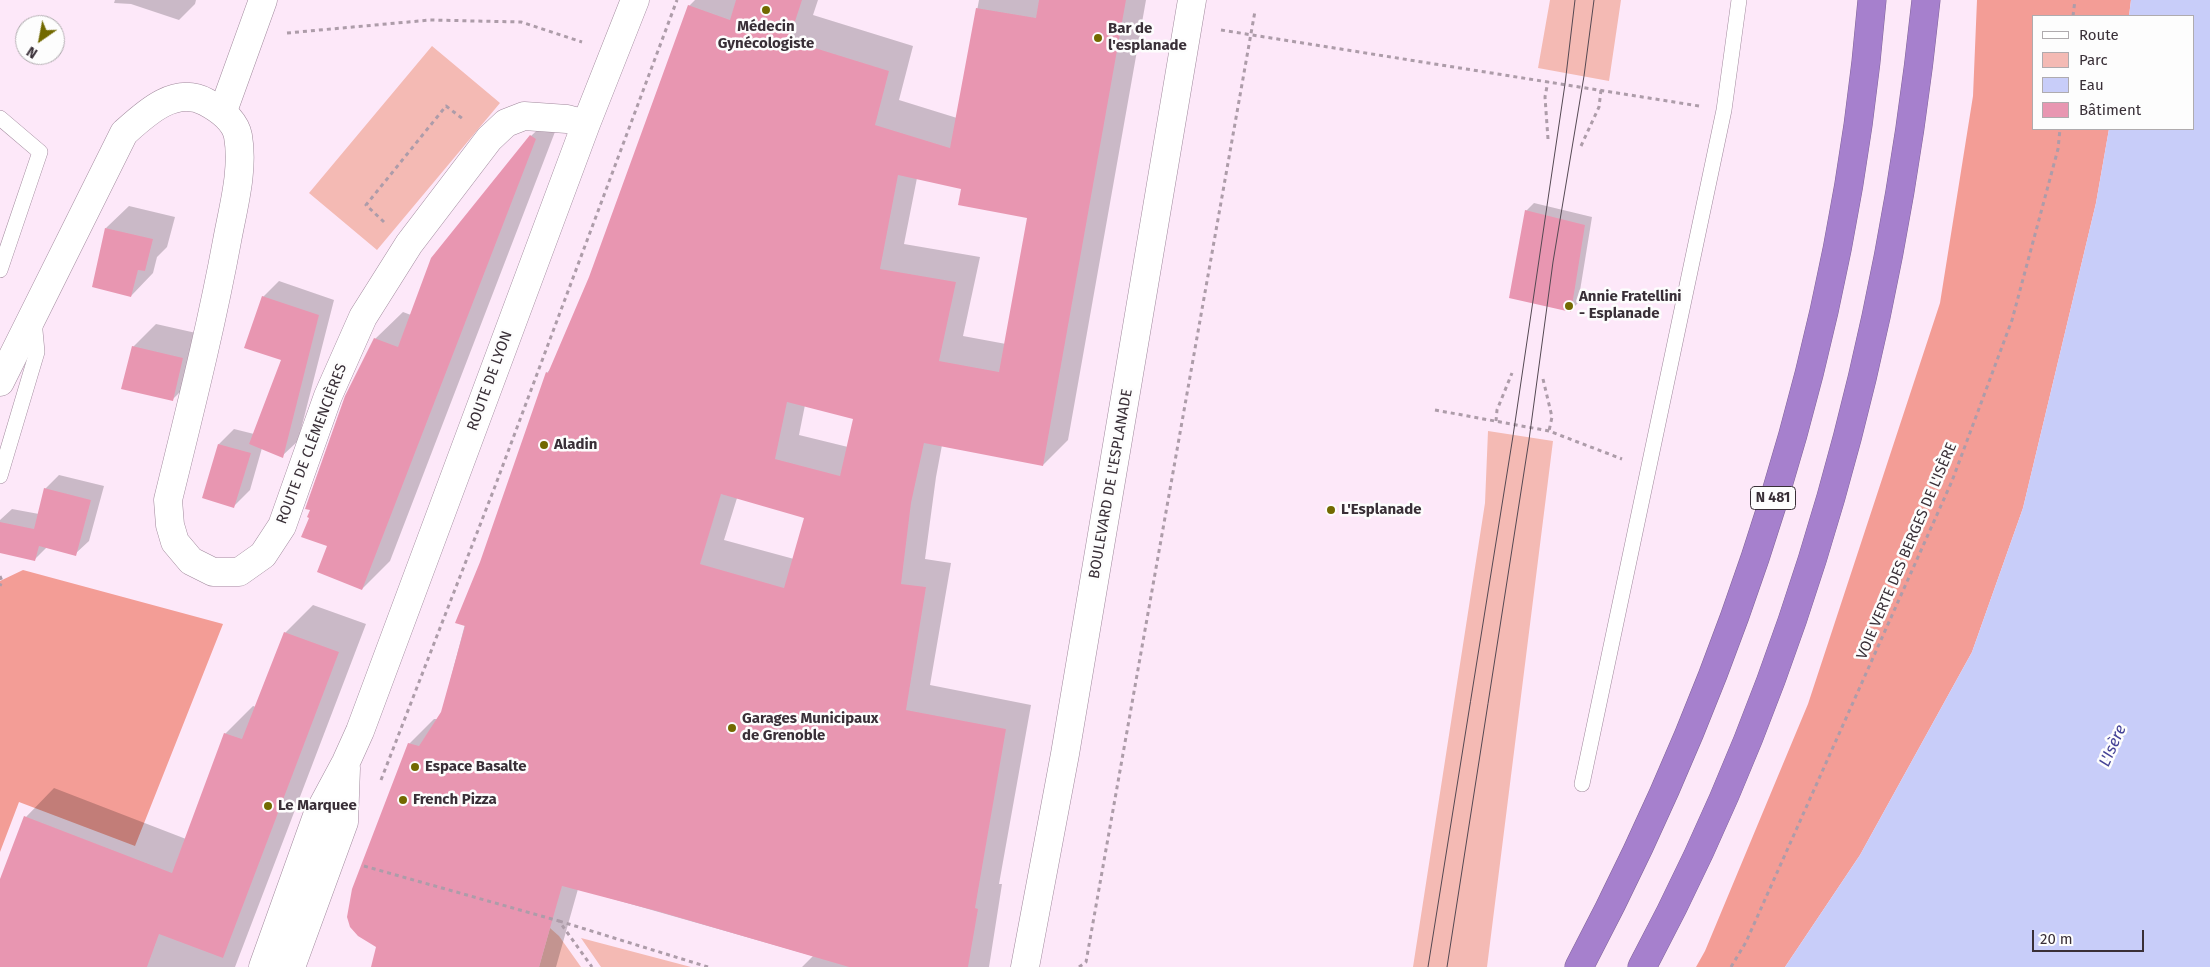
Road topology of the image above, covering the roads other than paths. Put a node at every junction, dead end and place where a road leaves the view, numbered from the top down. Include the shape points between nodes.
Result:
1 (263, 0) edge
2 (635, 0) edge
3 (1739, 0) edge
4 (1872, 0) edge
5 (1926, 0) edge
6 (1190, 13) edge
7 (223, 111) junction
8 (0, 118) edge
9 (586, 124) junction
10 (0, 270) edge
11 (34, 316) junction
12 (0, 382) edge
13 (0, 476) edge
14 (346, 762) junction
15 (1582, 784) dead end
16 (263, 967) edge
17 (291, 967) edge
18 (1025, 967) edge
19 (1579, 967) edge
20 (1642, 967) edge

1 - 7 street
2 - 9 street, ROUTE DE LYON
3 - 15 lane via 1724,110
4 - 19 highway, N 481 via 1866,68 1836,252 1798,416 1753,565 1689,736 1620,889
5 - 20 highway via 1918,78 1889,257 1848,433 1802,595 1740,761 1670,915
6 - 18 street, BOULEVARD DE L'ESPLANADE via 1065,754
7 - 9 street, ROUTE DE CLÉMENCIÈRES via 238,134 237,188 214,315 168,500 175,542 191,562 213,572 239,572 263,555 282,526 328,396 362,317 409,244 489,140 506,123 524,116 567,119
7 - 11 street, ROUTE DE CLÉMENCIÈRES via 198,98 175,98 150,109 124,133
8 - 10 lane via 40,152
9 - 14 street, ROUTE DE LYON
11 - 12 street, ROUTE DE CLÉMENCIÈRES
11 - 13 lane via 37,352
14 - 16 street, ROUTE DE LYON via 317,816
14 - 17 street via 344,822

